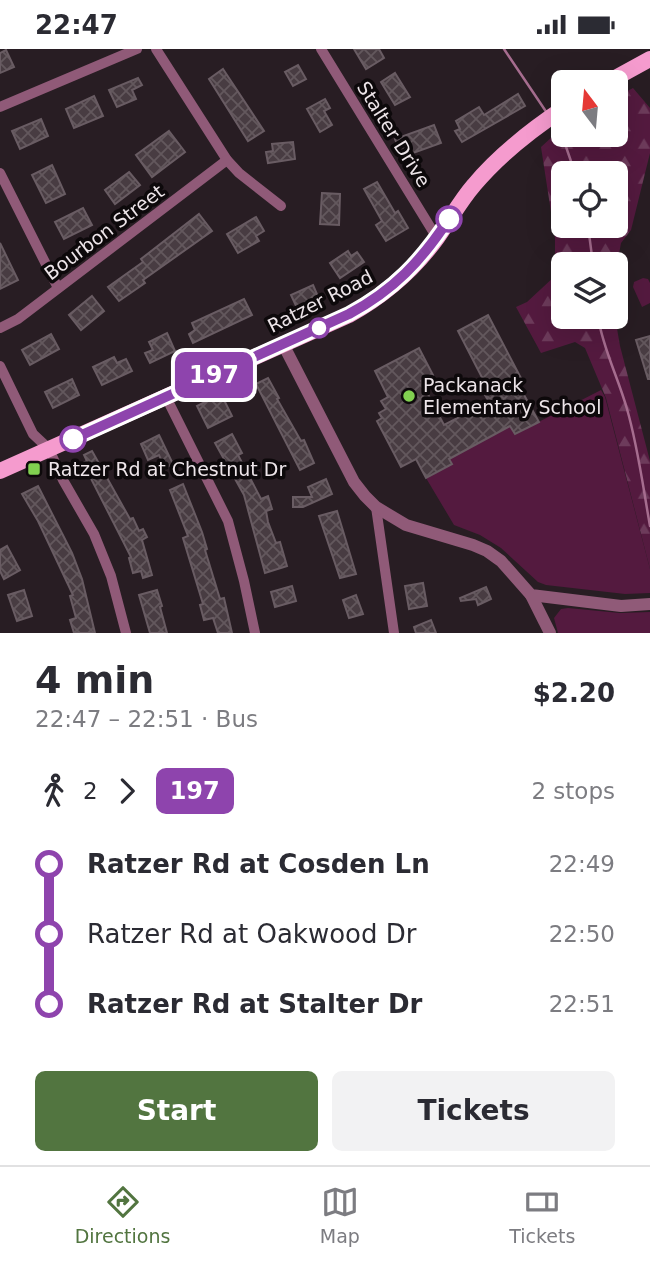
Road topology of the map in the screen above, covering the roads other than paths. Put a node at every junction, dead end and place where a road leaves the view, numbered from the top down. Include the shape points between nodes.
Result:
1 (137, 49) edge
2 (156, 49) edge
3 (321, 49) edge
4 (650, 59) edge
5 (628, 71) edge
6 (0, 107) edge
7 (551, 117) edge
8 (227, 160) junction
9 (0, 173) edge
10 (281, 206) dead end
11 (437, 238) junction
12 (58, 288) junction
13 (0, 328) edge
14 (284, 344) junction
15 (0, 366) edge
16 (166, 397) junction
17 (49, 449) junction
18 (0, 471) edge
19 (376, 507) junction
20 (531, 596) junction
21 (650, 604) edge
22 (125, 633) edge
23 (255, 633) edge
24 (394, 633) edge
25 (550, 633) edge

1 - 6 street
2 - 8 street
3 - 11 street, Stalter Drive
4 - 5 main road
7 - 11 main road, Ratzer Road via 474,184
8 - 10 street
8 - 12 street, Bourbon Street
9 - 12 street
11 - 14 main road, Ratzer Road via 401,280 376,300
12 - 13 street, Bourbon Street
14 - 16 main road, Ratzer Road
14 - 19 street via 354,482
15 - 17 street via 33,434
16 - 17 main road, Ratzer Road
16 - 23 street via 228,521
17 - 18 main road, Ratzer Road
17 - 22 street via 94,534 111,576
19 - 20 street via 406,525 487,551
19 - 24 street
20 - 21 street via 621,606
20 - 25 street

